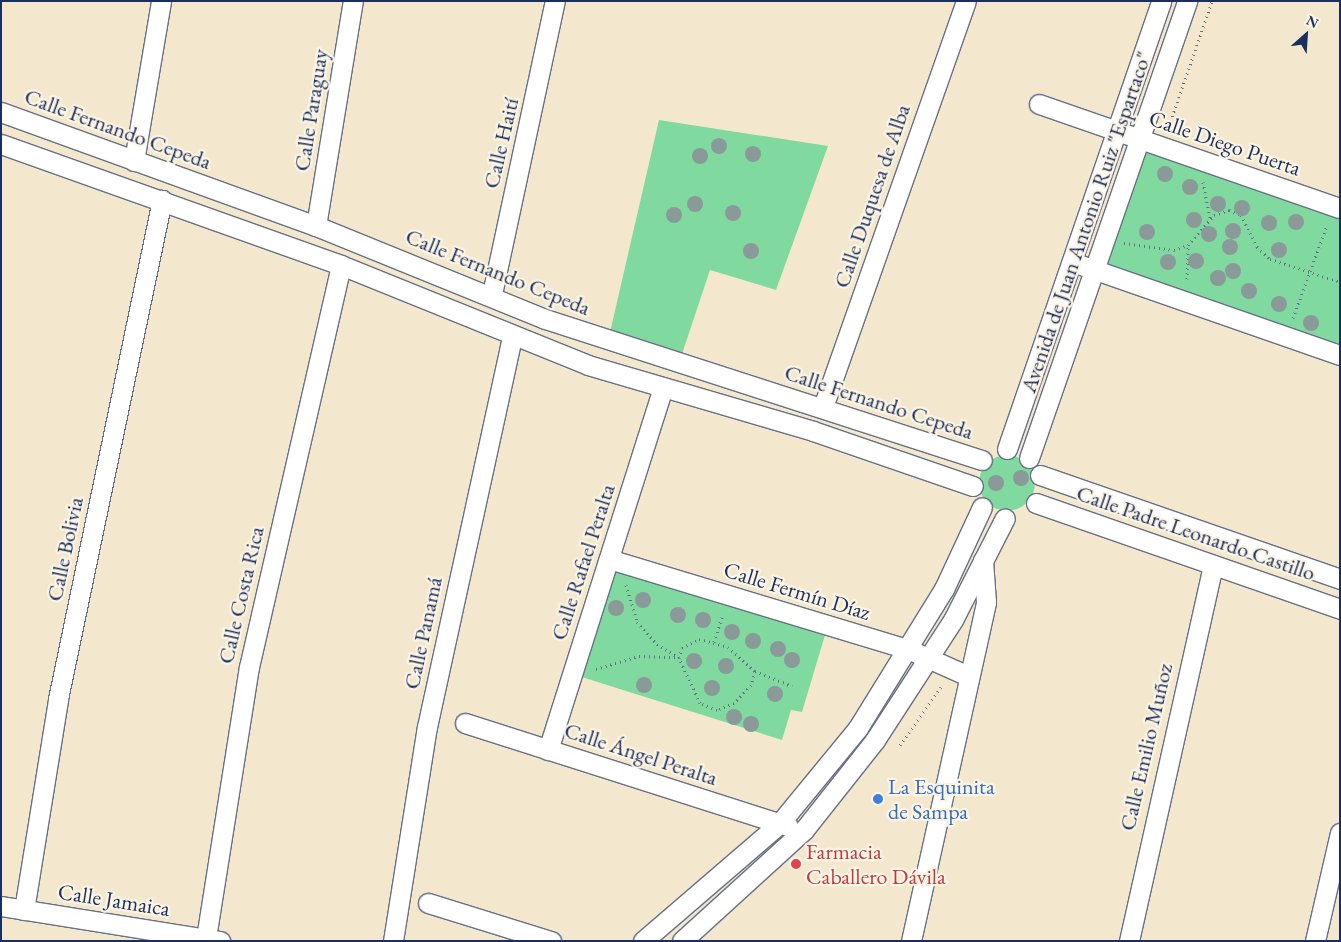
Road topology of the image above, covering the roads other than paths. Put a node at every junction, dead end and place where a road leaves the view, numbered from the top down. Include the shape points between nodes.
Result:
1 (162, 1) edge
2 (353, 1) edge
3 (555, 1) edge
4 (966, 1) edge
5 (1161, 1) edge
6 (1187, 1) edge
7 (1039, 104) dead end
8 (1, 112) edge
9 (1116, 131) junction
10 (1139, 139) junction
11 (1, 144) edge
12 (134, 160) junction
13 (162, 200) junction
14 (1337, 207) edge
15 (316, 226) junction
16 (1072, 262) junction
17 (342, 265) junction
18 (1093, 270) junction
19 (492, 294) junction
20 (512, 337) junction
21 (1340, 355) edge
22 (663, 388) junction
23 (823, 407) junction
24 (1008, 449) junction
25 (1029, 458) junction
26 (982, 460) junction
27 (1040, 474) junction
28 (973, 486) junction
29 (1036, 502) junction
30 (982, 507) junction
31 (1005, 518) junction
32 (983, 560) junction
33 (617, 562) junction
34 (1214, 565) junction
35 (1340, 579) edge
36 (1340, 609) edge
37 (910, 650) junction
38 (928, 660) junction
39 (968, 676) junction
40 (465, 723) dead end
41 (548, 750) junction
42 (780, 823) junction
43 (804, 830) junction
44 (1340, 833) edge
45 (428, 903) dead end
46 (1, 906) edge
47 (24, 910) junction
48 (213, 940) edge
49 (393, 941) edge
50 (551, 941) edge
51 (643, 941) edge
52 (682, 941) edge
53 (911, 941) edge
54 (1129, 941) edge
55 (1315, 941) edge

1 - 12 street
2 - 15 street, Calle Paraguay
3 - 19 street, Calle Haití
4 - 23 street, Calle Duquesa de Alba
5 - 9 street, Avenida de Juan Antonio Ruiz "Espartaco"
6 - 10 street, Avenida de Juan Antonio Ruiz "Espartaco"
7 - 9 street, Calle Diego Puerta
8 - 12 street, Calle Fernando Cepeda
9 - 10 street, Calle Diego Puerta
9 - 16 street, Avenida de Juan Antonio Ruiz "Espartaco"
10 - 14 street, Calle Diego Puerta
10 - 18 street, Avenida de Juan Antonio Ruiz "Espartaco"
11 - 13 street
12 - 15 street, Calle Fernando Cepeda
13 - 17 street
13 - 47 street, Calle Bolivia via 58,699
15 - 19 street, Calle Fernando Cepeda
16 - 18 street
16 - 24 street, Avenida de Juan Antonio Ruiz "Espartaco"
17 - 20 street
17 - 48 street, Calle Costa Rica via 249,667
18 - 21 street
18 - 25 street, Avenida de Juan Antonio Ruiz "Espartaco"
19 - 23 street, Calle Fernando Cepeda via 592,335
20 - 22 street
20 - 49 street, Calle Panamá via 427,727
22 - 28 street via 813,431
22 - 33 street, Calle Rafael Peralta
23 - 26 street, Calle Fernando Cepeda
24 - 25 street
24 - 26 street
25 - 27 street
26 - 28 street
27 - 29 street
27 - 35 street, Calle Padre Leonardo Castillo
28 - 30 street
29 - 31 street via 1022,514
29 - 34 street, Calle Padre Leonardo Castillo
30 - 31 street
30 - 37 street
31 - 32 street
32 - 38 street
32 - 39 street via 986,602
33 - 37 street, Calle Fermín Díaz
33 - 41 street, Calle Rafael Peralta via 572,674
34 - 36 street, Calle Padre Leonardo Castillo
34 - 54 street, Calle Emilio Muñoz
37 - 38 street, Calle Fermín Díaz
37 - 42 street via 858,728
38 - 39 street, Calle Fermín Díaz
38 - 43 street via 876,740
39 - 53 street
40 - 41 street, Calle Ángel Peralta
41 - 42 street, Calle Ángel Peralta
42 - 43 street, Calle Ángel Peralta
42 - 51 street
43 - 52 street
44 - 55 street
45 - 50 street
46 - 47 street, Calle Jamaica
47 - 48 street, Calle Jamaica

